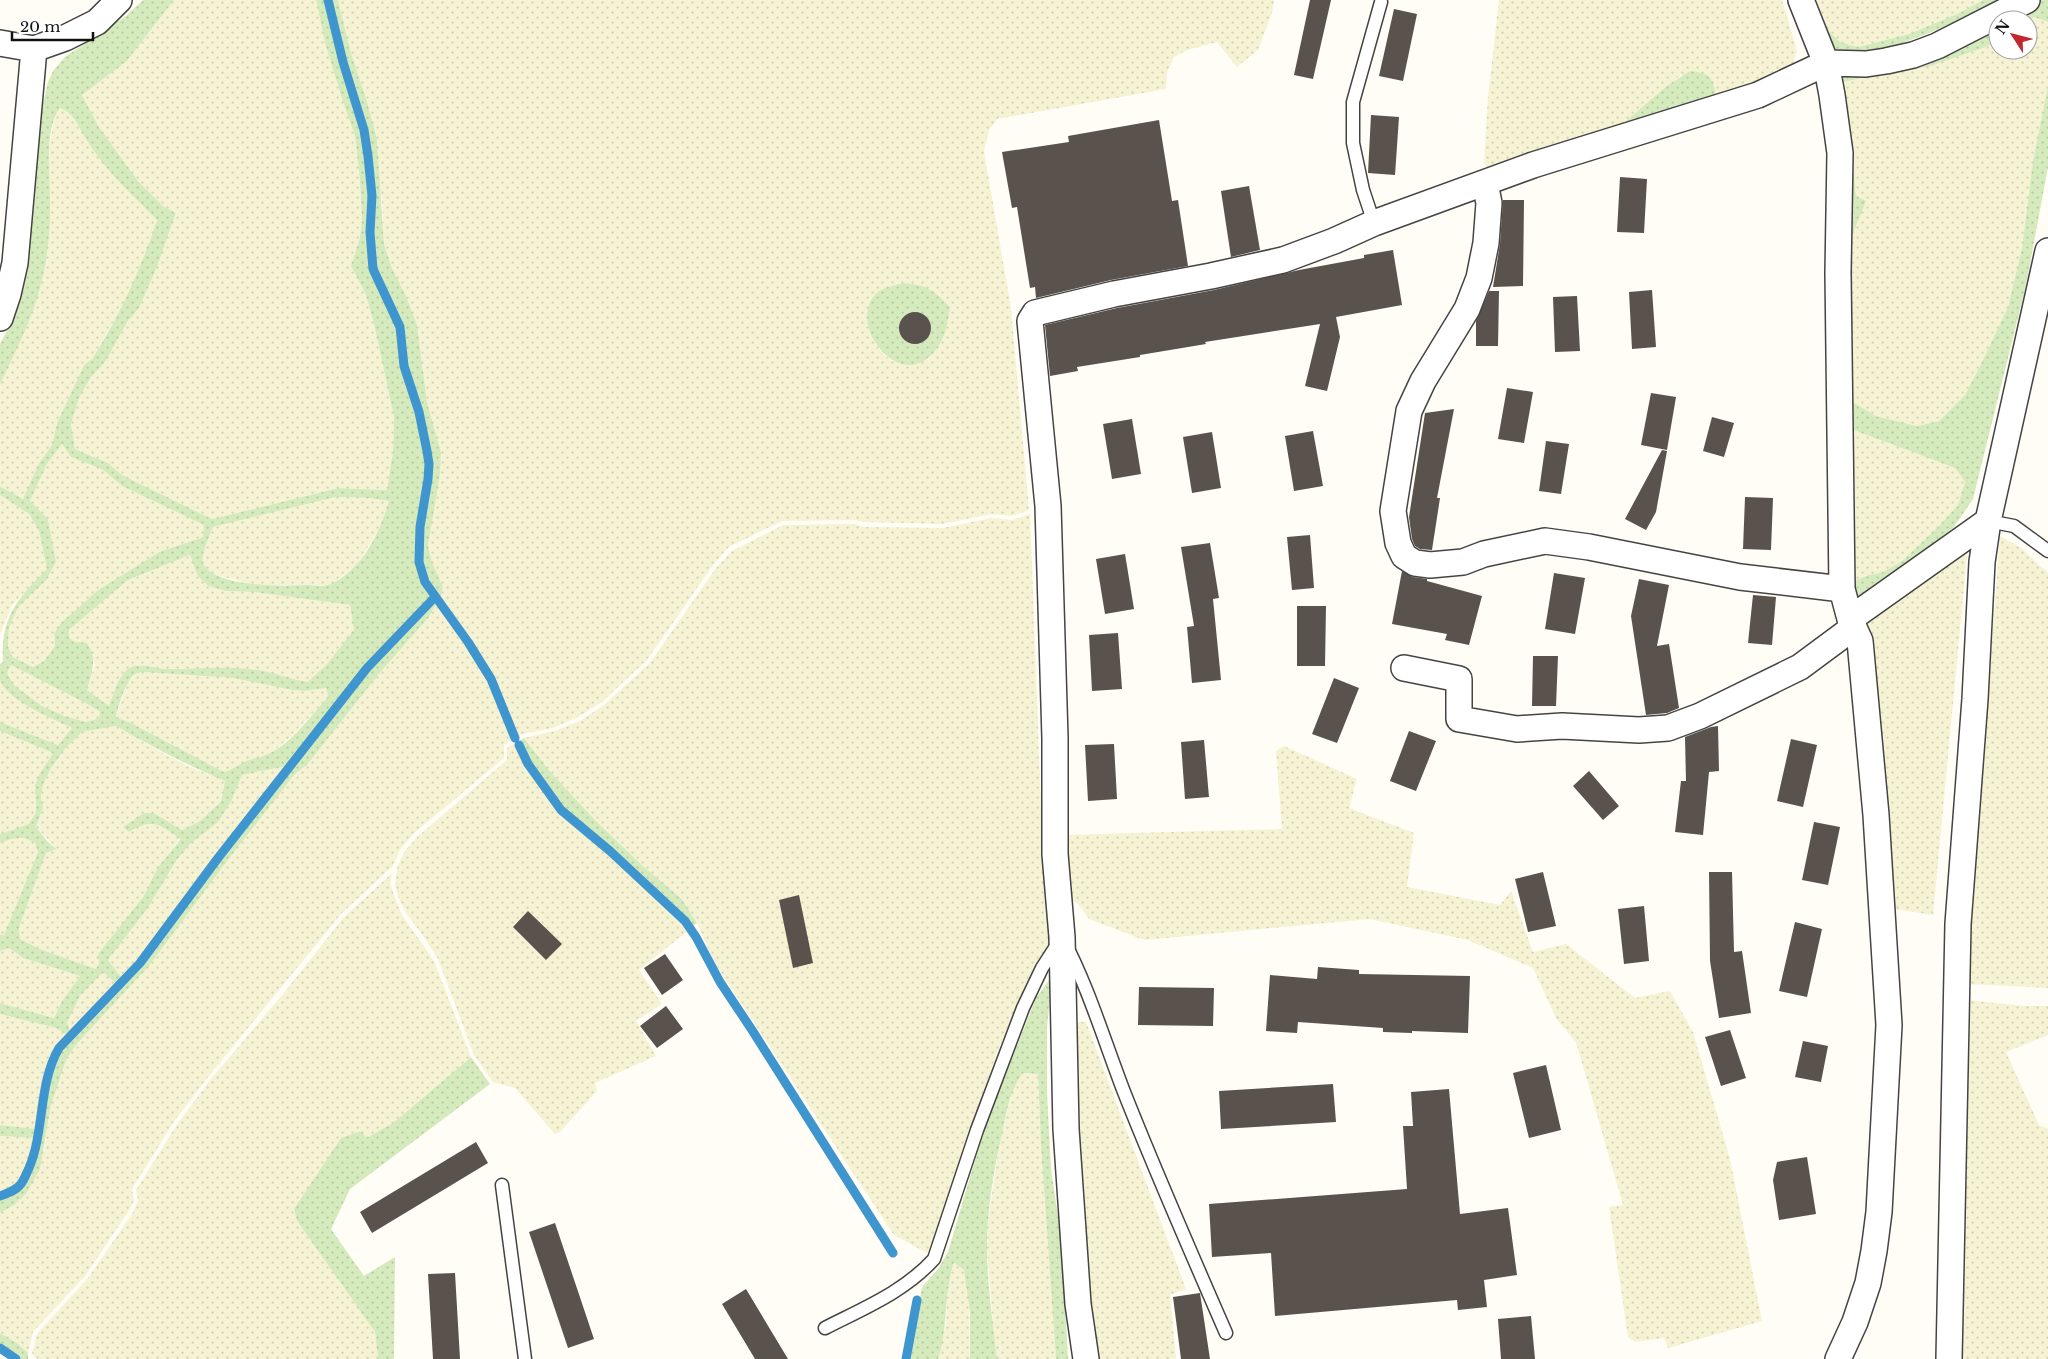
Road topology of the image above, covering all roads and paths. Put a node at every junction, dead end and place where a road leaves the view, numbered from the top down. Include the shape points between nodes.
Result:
1 (118, 0) edge
2 (1800, 0) edge
3 (2027, 0) edge
4 (1382, 2) dead end
5 (0, 43) edge
6 (34, 49) junction
7 (1826, 63) junction
8 (1485, 183) junction
9 (1374, 223) junction
10 (2048, 251) edge
11 (0, 318) edge
12 (1988, 521) junction
13 (2048, 551) edge
14 (1842, 589) junction
15 (1852, 623) junction
16 (1404, 668) dead end
17 (1062, 937) junction
18 (502, 1185) dead end
19 (825, 1328) dead end
20 (1226, 1333) dead end
21 (526, 1359) edge
22 (1086, 1359) edge
23 (1838, 1359) edge
24 (1949, 1359) edge

1 - 6 street via 97,22
2 - 7 street
3 - 7 street via 1937,46 1912,55 1866,64
4 - 9 lane via 1353,102 1353,143
5 - 6 street
6 - 11 street via 15,263
7 - 8 street via 1758,95
7 - 14 street via 1840,153 1838,273
8 - 9 street
8 - 14 street via 1489,203 1479,278 1466,309 1409,411 1393,511 1398,543 1404,556 1415,563 1430,565 1463,562 1484,554 1545,541 1740,577
9 - 17 street via 1283,260 1105,296 1035,313 1030,321 1048,506 1055,854
10 - 12 street
12 - 13 lane via 2014,526
12 - 15 street
12 - 24 street via 1982,562 1958,924
14 - 15 street
15 - 16 street via 1800,666 1700,716 1668,728 1639,730 1562,726 1517,729 1459,719 1459,679
15 - 23 street via 1860,641 1876,815 1889,1025 1874,1251 1868,1283
17 - 19 lane via 1042,968 1023,1008 934,1259 901,1289
17 - 20 lane via 1078,968 1173,1213
17 - 22 street via 1066,1129 1078,1304
18 - 21 lane

